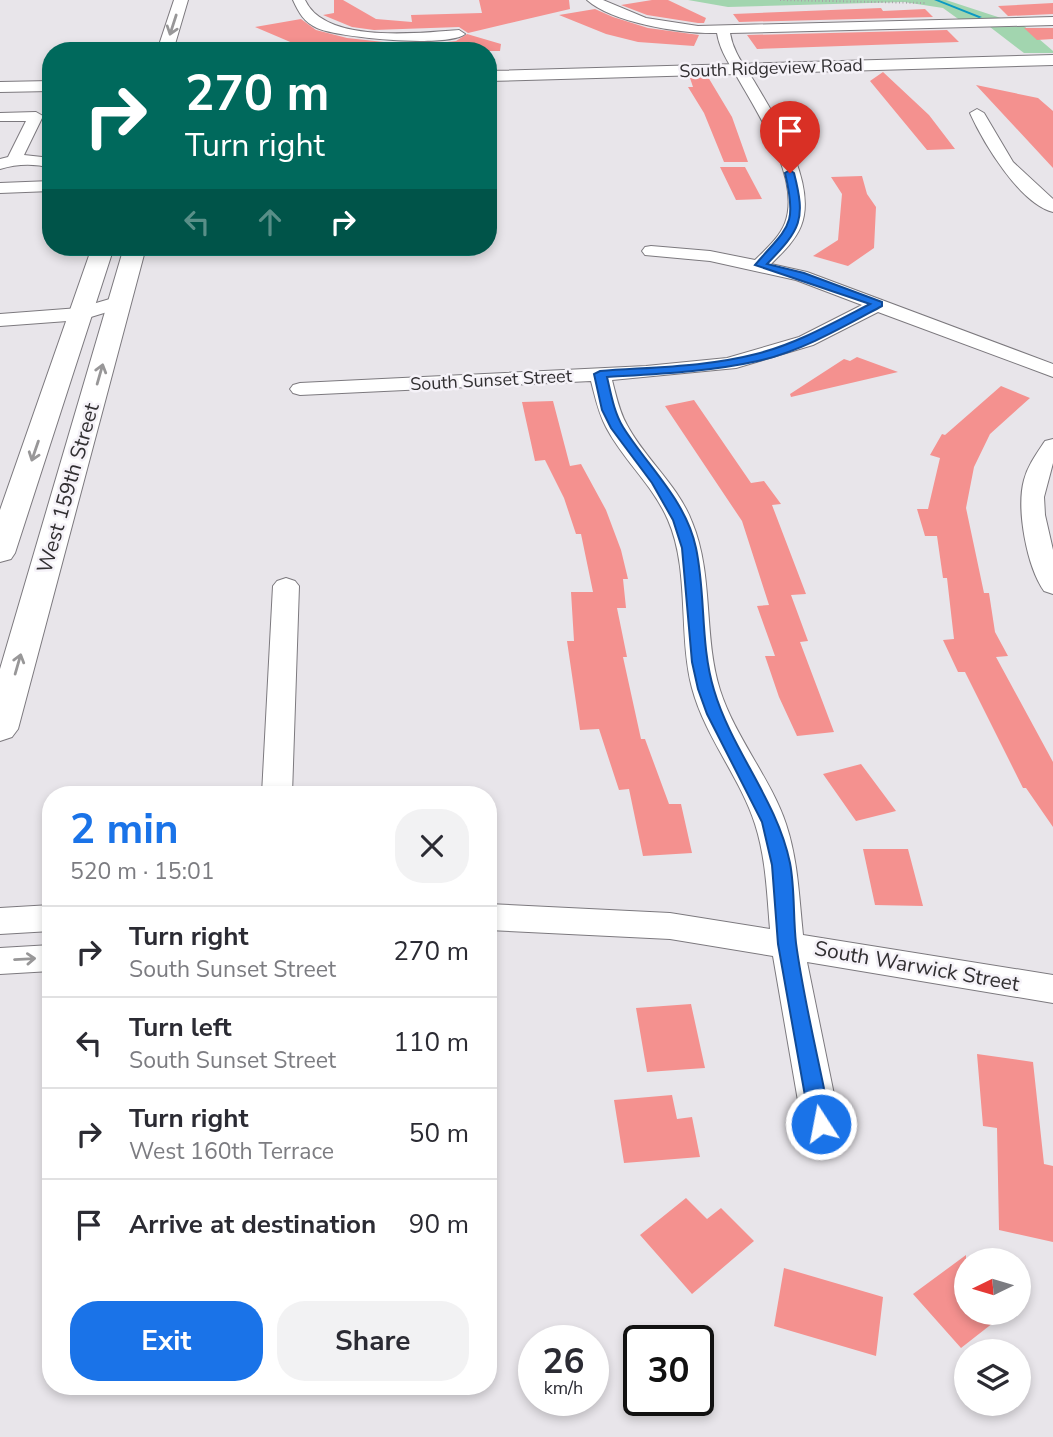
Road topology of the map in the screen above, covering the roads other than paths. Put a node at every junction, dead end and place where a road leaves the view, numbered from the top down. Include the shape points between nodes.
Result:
1 (181, 0) edge
2 (299, 0) edge
3 (593, 0) edge
4 (1053, 21) edge
5 (723, 30) junction
6 (459, 34) dead end
7 (168, 42) edge
8 (1053, 60) edge
9 (739, 69) junction
10 (497, 76) edge
11 (42, 86) edge
12 (0, 87) edge
13 (42, 92) edge
14 (0, 93) edge
15 (977, 113) dead end
16 (0, 117) edge
17 (42, 160) edge
18 (7, 162) edge
19 (42, 177) edge
20 (0, 188) edge
21 (1053, 207) edge
22 (651, 251) dead end
23 (100, 256) edge
24 (133, 256) edge
25 (761, 265) junction
26 (13, 300) dead end
27 (120, 302) junction
28 (879, 304) junction
29 (84, 305) junction
30 (0, 320) edge
31 (1053, 372) edge
32 (600, 374) junction
33 (300, 389) dead end
34 (1053, 446) edge
35 (0, 553) edge
36 (286, 586) dead end
37 (1053, 586) edge
38 (0, 730) edge
39 (277, 786) edge
40 (497, 917) edge
41 (42, 919) edge
42 (0, 921) edge
43 (787, 944) junction
44 (42, 959) edge
45 (0, 961) edge
46 (1053, 989) edge
47 (821, 1124) dead end

1 -> 7 main road
2 - 6 street via 305,17 340,31 398,36
3 - 5 street via 643,21
4 - 5 street
5 - 9 street via 726,47
8 - 9 main road, South Ridgeview Road
9 - 10 main road, South Ridgeview Road
9 - 25 street via 775,133 797,204 791,230
11 - 12 main road
13 - 14 main road
15 - 21 street via 995,151
16 - 18 street via 36,116
17 - 18 street
19 - 20 street
22 - 25 street
23 - 29 main road, West 159th Street
24 - 27 main road, West 159th Street
25 - 28 street
26 - 29 street
27 - 29 street
38 -> 27 main road, West 159th Street
28 - 31 street
28 - 32 street, South Sunset Street via 806,341 758,357 694,368
29 - 30 street
29 -> 35 main road, West 159th Street
32 - 33 street, South Sunset Street
32 - 43 street via 617,428 670,500 686,539 706,689 770,822 781,865
34 - 37 street via 1035,478 1032,512
36 - 39 street
40 - 43 street, South Warwick Street via 670,926
41 - 42 street
43 - 46 street, South Warwick Street
43 - 47 street
45 -> 44 street

